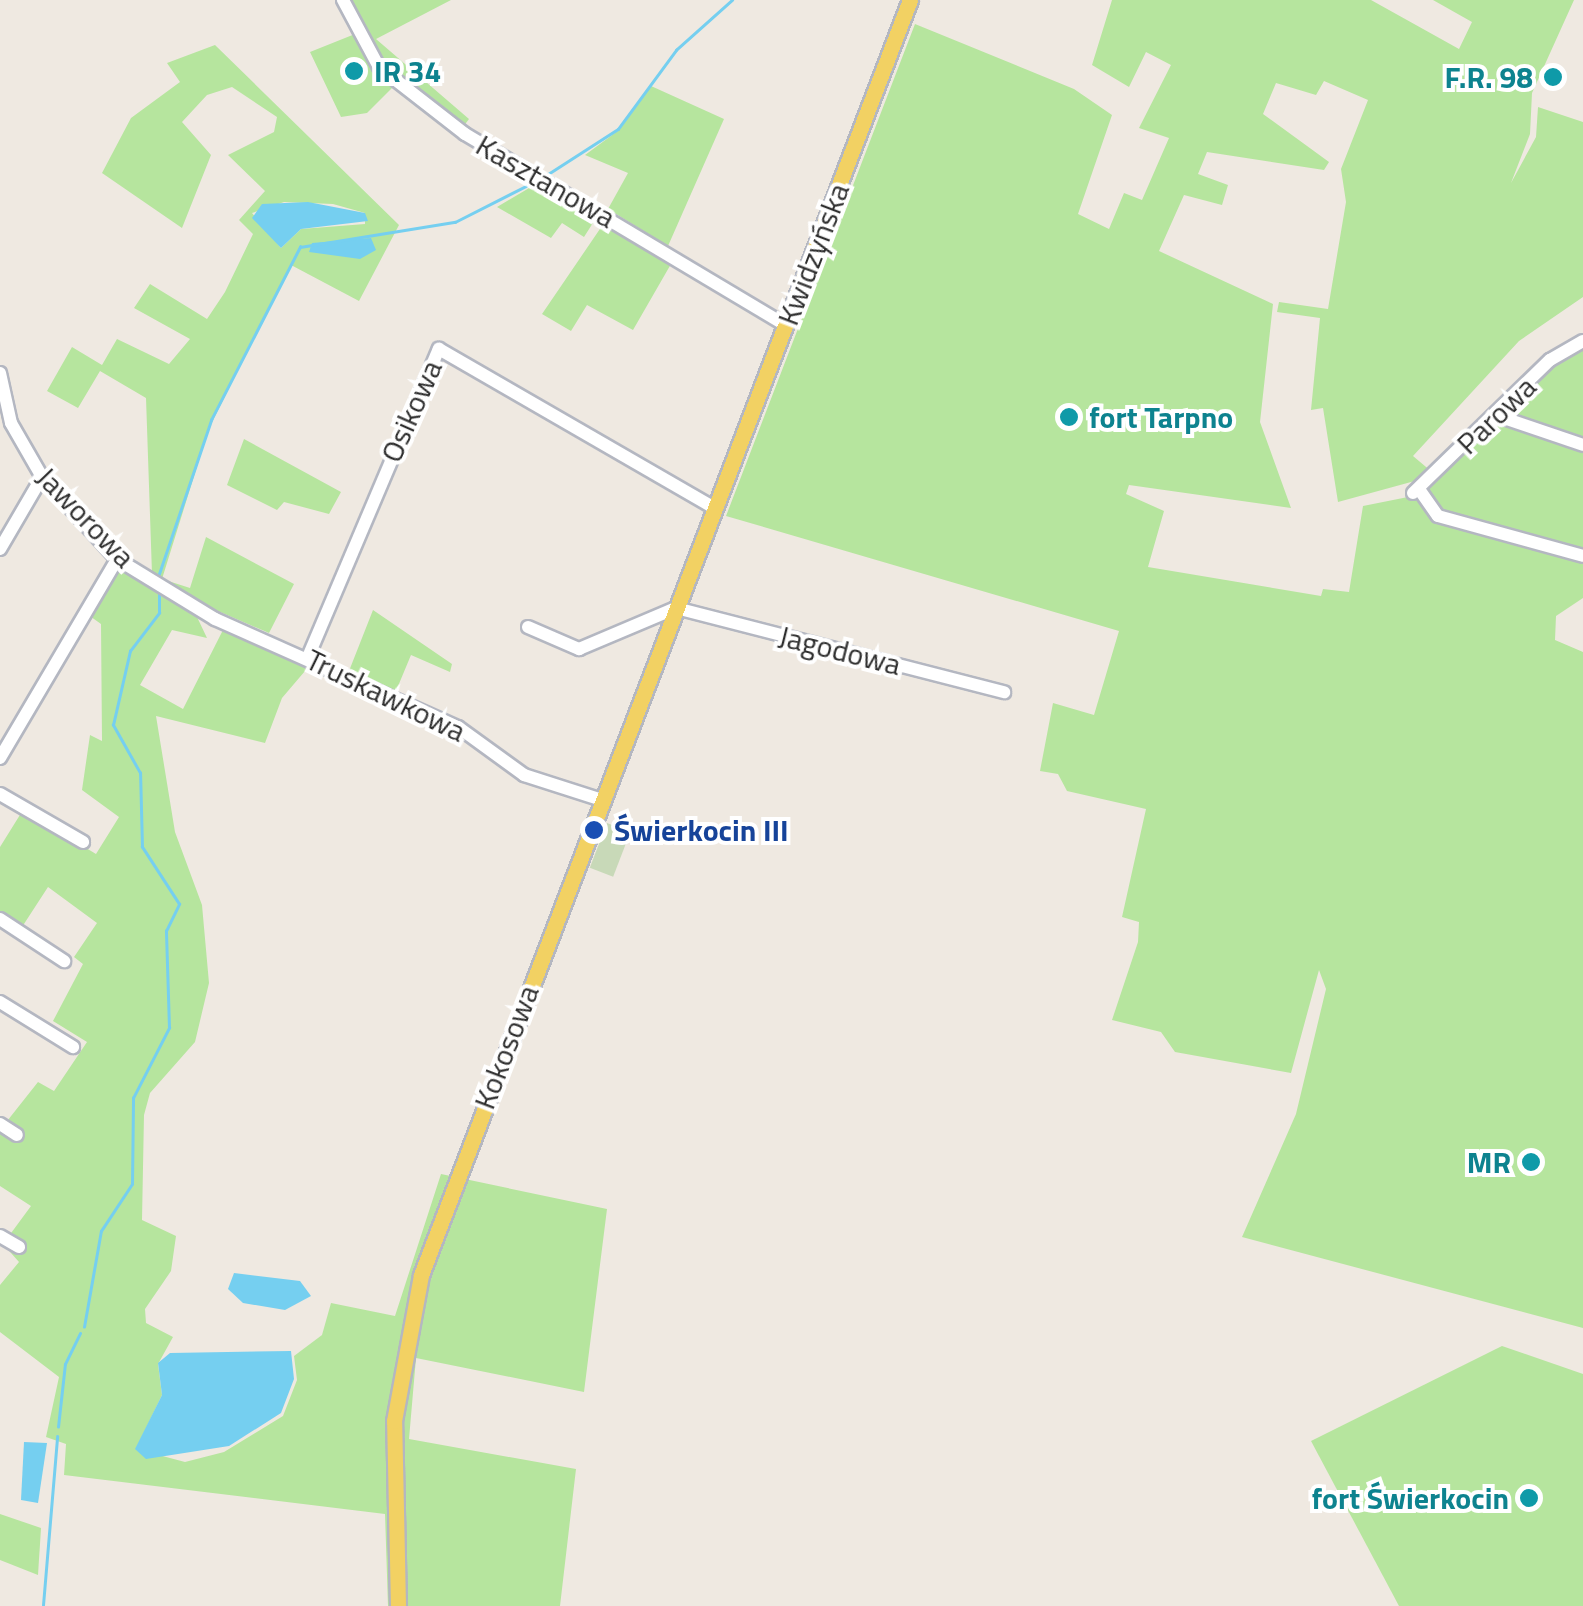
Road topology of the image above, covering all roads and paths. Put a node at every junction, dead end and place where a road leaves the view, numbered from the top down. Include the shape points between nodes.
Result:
1 (343, 0) edge
2 (910, 0) edge
3 (786, 324) junction
4 (1583, 341) edge
5 (0, 373) edge
6 (2, 406) edge
7 (1498, 416) junction
8 (1583, 445) edge
9 (42, 477) junction
10 (714, 508) junction
11 (0, 549) edge
12 (1583, 556) edge
13 (117, 558) junction
14 (170, 590) joint
15 (676, 608) junction
16 (528, 627) dead end
17 (308, 656) junction
18 (1004, 692) dead end
19 (0, 758) edge
20 (0, 794) edge
21 (602, 800) junction
22 (83, 842) dead end
23 (0, 919) edge
24 (64, 961) dead end
25 (0, 1002) edge
26 (73, 1048) dead end
27 (0, 1124) edge
28 (18, 1135) dead end
29 (0, 1236) edge
30 (19, 1247) dead end
31 (398, 1606) edge

1 - 3 street, Kasztanowa via 379,67 434,111
2 - 3 main road, Kwidzyńska
3 - 10 main road, Kwidzyńska
4 - 7 street, Parowa via 1550,360
5 - 6 street, Jaworowa
6 - 9 street, Jaworowa
7 - 8 street
7 - 12 street, Parowa via 1417,492 1438,516
9 - 11 street
9 - 13 street, Jaworowa
10 - 15 main road, Kokosowa
10 - 17 street, Osikowa via 439,348
13 - 14 street, Jaworowa
13 - 19 street
14 - 17 street, Truskawkowa
15 - 16 street via 578,649
15 - 18 street, Jagodowa
15 - 21 main road, Kokosowa
17 - 21 street, Truskawkowa via 458,727 524,775
20 - 22 street
21 - 31 main road, Kokosowa via 411,1312 394,1421
23 - 24 street
25 - 26 street
27 - 28 street
29 - 30 street

